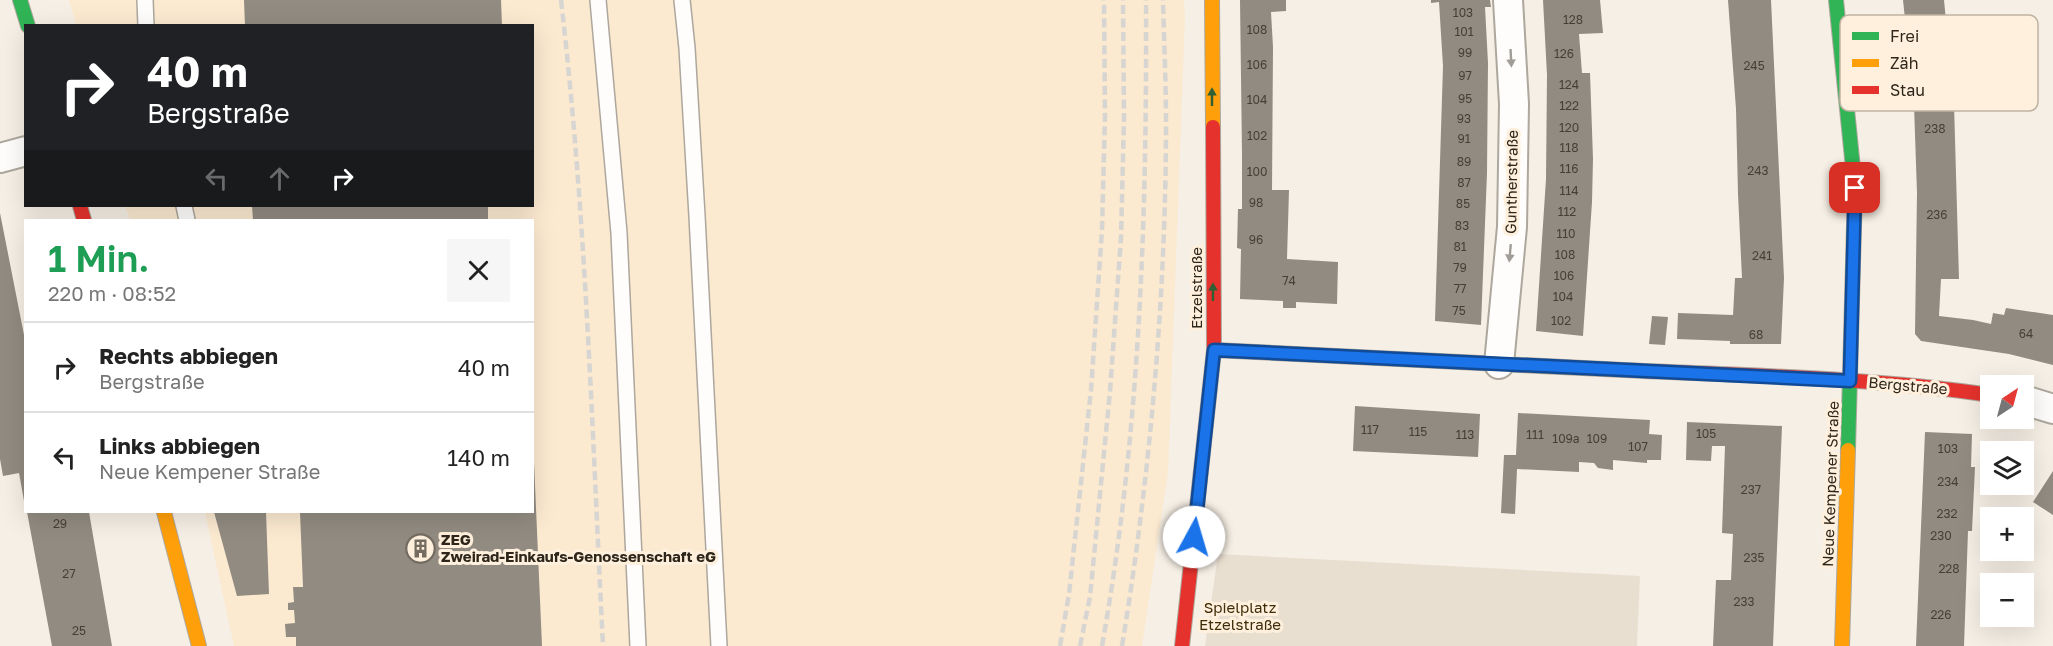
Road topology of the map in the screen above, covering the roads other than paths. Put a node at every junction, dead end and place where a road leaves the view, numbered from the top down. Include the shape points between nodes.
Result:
1 (20, 0) edge
2 (145, 0) edge
3 (598, 0) edge
4 (682, 0) edge
5 (1212, 0) edge
6 (1508, 0) edge
7 (1836, 0) edge
8 (26, 24) edge
9 (146, 24) edge
10 (1840, 40) edge
11 (1847, 111) edge
12 (24, 152) edge
13 (0, 159) edge
14 (1214, 350) junction
15 (1499, 364) junction
16 (1850, 381) junction
17 (1980, 394) edge
18 (2034, 403) edge
19 (2053, 409) edge
20 (164, 513) edge
21 (199, 646) edge
22 (638, 646) edge
23 (719, 646) edge
24 (1182, 646) edge
25 (1842, 646) edge

1 - 8 street
2 - 9 lane
3 - 22 lane via 618,233
4 - 23 lane
14 -> 5 street, Etzelstraße
6 -> 15 street, Guntherstraße via 1514,104 1512,227
7 - 10 street, Neue Kempener Straße
11 - 16 street, Neue Kempener Straße via 1855,188
12 - 13 street
14 - 15 street, Bergstraße
14 - 24 street, Etzelstraße
15 - 16 street, Bergstraße
16 - 17 street, Bergstraße
16 - 25 street, Neue Kempener Straße
18 - 19 street
20 - 21 street

